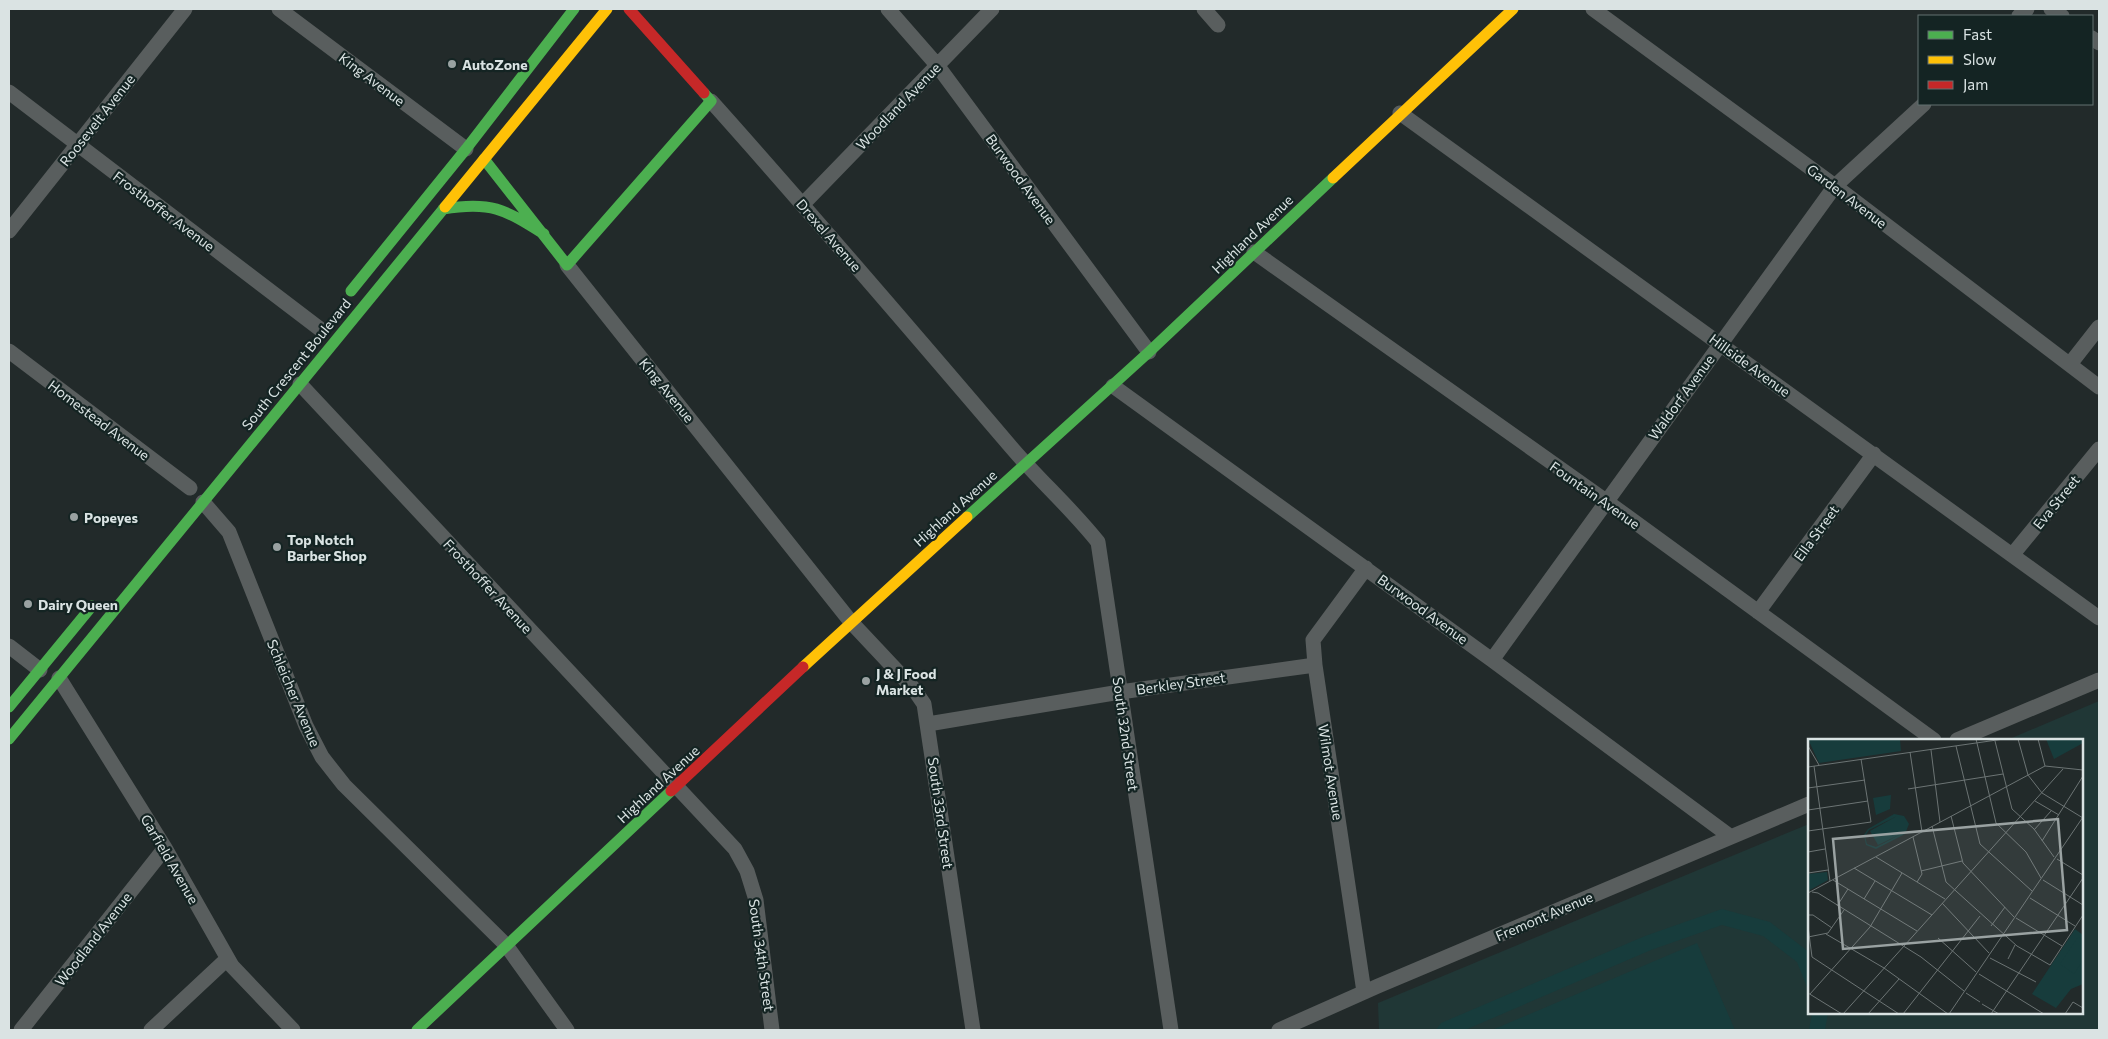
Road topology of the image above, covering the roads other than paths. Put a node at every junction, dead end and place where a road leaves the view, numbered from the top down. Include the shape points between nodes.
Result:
1 (185, 9) edge
2 (279, 9) edge
3 (574, 9) edge
4 (607, 9) edge
5 (629, 9) edge
6 (888, 9) edge
7 (992, 9) edge
8 (1204, 9) edge
9 (1513, 9) edge
10 (1593, 9) edge
11 (1218, 25) dead end
12 (937, 65) junction
13 (9, 92) edge
14 (711, 101) junction
15 (1923, 105) edge
16 (1400, 113) junction
17 (77, 145) junction
18 (466, 149) junction
19 (484, 159) junction
20 (1835, 186) junction
21 (803, 204) junction
22 (442, 209) junction
23 (9, 231) edge
24 (544, 234) junction
25 (1254, 252) junction
26 (567, 265) junction
27 (344, 299) dead end
28 (2099, 327) edge
29 (320, 329) dead end
30 (1720, 344) junction
31 (9, 351) edge
32 (1149, 352) junction
33 (2070, 364) junction
34 (300, 384) junction
35 (1113, 386) junction
36 (2099, 387) edge
37 (2099, 449) edge
38 (1874, 454) junction
39 (1026, 464) junction
40 (190, 488) dead end
41 (1606, 501) junction
42 (203, 502) junction
43 (2013, 554) junction
44 (1366, 568) junction
45 (99, 599) dead end
46 (1758, 612) junction
47 (2099, 618) edge
48 (852, 622) junction
49 (9, 646) edge
50 (1492, 660) junction
51 (1315, 665) junction
52 (40, 670) junction
53 (59, 678) junction
54 (2099, 680) edge
55 (1120, 692) junction
56 (9, 707) edge
57 (928, 724) junction
58 (9, 739) edge
59 (1933, 739) edge
60 (1959, 739) edge
61 (677, 788) junction
62 (1808, 804) edge
63 (1731, 837) junction
64 (165, 848) junction
65 (506, 944) junction
66 (228, 958) junction
67 (1364, 992) junction
68 (21, 1030) edge
69 (151, 1030) edge
70 (293, 1030) edge
71 (417, 1030) edge
72 (567, 1030) edge
73 (772, 1030) edge
74 (973, 1030) edge
75 (1171, 1030) edge
76 (1280, 1030) edge

1 - 17 street, Roosevelt Avenue
2 - 18 street, King Avenue
3 - 18 main road, South Crescent Boulevard
4 - 19 main road, South Crescent Boulevard
5 - 14 main road, Drexel Avenue
6 - 12 street, Burwood Avenue
7 - 12 street, Woodland Avenue
8 - 11 street
9 - 16 main road, Highland Avenue
10 - 20 street, Garden Avenue
12 - 21 street, Woodland Avenue
12 - 32 street, Burwood Avenue
13 - 17 street, Frosthoffer Avenue
14 - 21 street, Drexel Avenue
14 - 26 main road
15 - 20 street, Waldorf Avenue
16 - 25 main road, Highland Avenue
16 - 30 street, Hillside Avenue
17 - 23 street, Roosevelt Avenue
17 - 29 street, Frosthoffer Avenue
18 - 27 main road, South Crescent Boulevard
19 - 22 main road, South Crescent Boulevard
19 - 24 main road, King Avenue
20 - 30 street, Waldorf Avenue
20 - 33 street, Garden Avenue
21 - 39 street, Drexel Avenue
22 - 24 main road via 476,204 504,209
22 - 34 main road, South Crescent Boulevard
24 - 26 main road, King Avenue
25 - 32 main road, Highland Avenue
25 - 41 street, Fountain Avenue
26 - 48 street, King Avenue
28 - 33 street
30 - 38 street, Hillside Avenue
30 - 41 street, Waldorf Avenue
31 - 40 street, Homestead Avenue
32 - 35 main road, Highland Avenue
33 - 36 street, Garden Avenue
34 - 42 main road, South Crescent Boulevard
34 - 61 street, Frosthoffer Avenue
35 - 39 main road, Highland Avenue
35 - 44 street, Burwood Avenue
37 - 43 street, Eva Street
38 - 43 street, Hillside Avenue
38 - 46 street, Ella Street
39 - 48 main road, Highland Avenue
39 - 55 street, South 32nd Street via 1083,522 1098,542
41 - 46 street, Fountain Avenue
41 - 50 street, Waldorf Avenue
42 - 53 main road, South Crescent Boulevard
42 - 65 street, Schleicher Avenue via 229,532 306,726 322,757 344,785
43 - 47 street, Hillside Avenue
44 - 50 street, Burwood Avenue
44 - 51 street, Wilmot Avenue via 1313,640
45 - 52 main road
46 - 59 street, Fountain Avenue
48 - 57 street, South 33rd Street via 913,688 924,704
48 - 61 main road, Highland Avenue
49 - 52 street
50 - 63 street, Burwood Avenue
51 - 55 street, Berkley Street
51 - 67 street, Wilmot Avenue
52 - 56 main road
53 - 58 main road, South Crescent Boulevard
53 - 64 street, Garfield Avenue
54 - 60 street
55 - 57 street, Berkley Street
55 - 75 street, South 32nd Street
57 - 74 street, South 33rd Street
61 - 65 main road, Highland Avenue
61 - 73 street, South 34th Street via 735,850 747,871 756,900
62 - 63 street, Fremont Avenue
63 - 67 street, Fremont Avenue
64 - 66 street, Garfield Avenue
64 - 68 street, Woodland Avenue
65 - 71 main road, Highland Avenue
65 - 72 street, Schleicher Avenue
66 - 69 street
66 - 70 street, Garfield Avenue
67 - 76 street, Fremont Avenue

